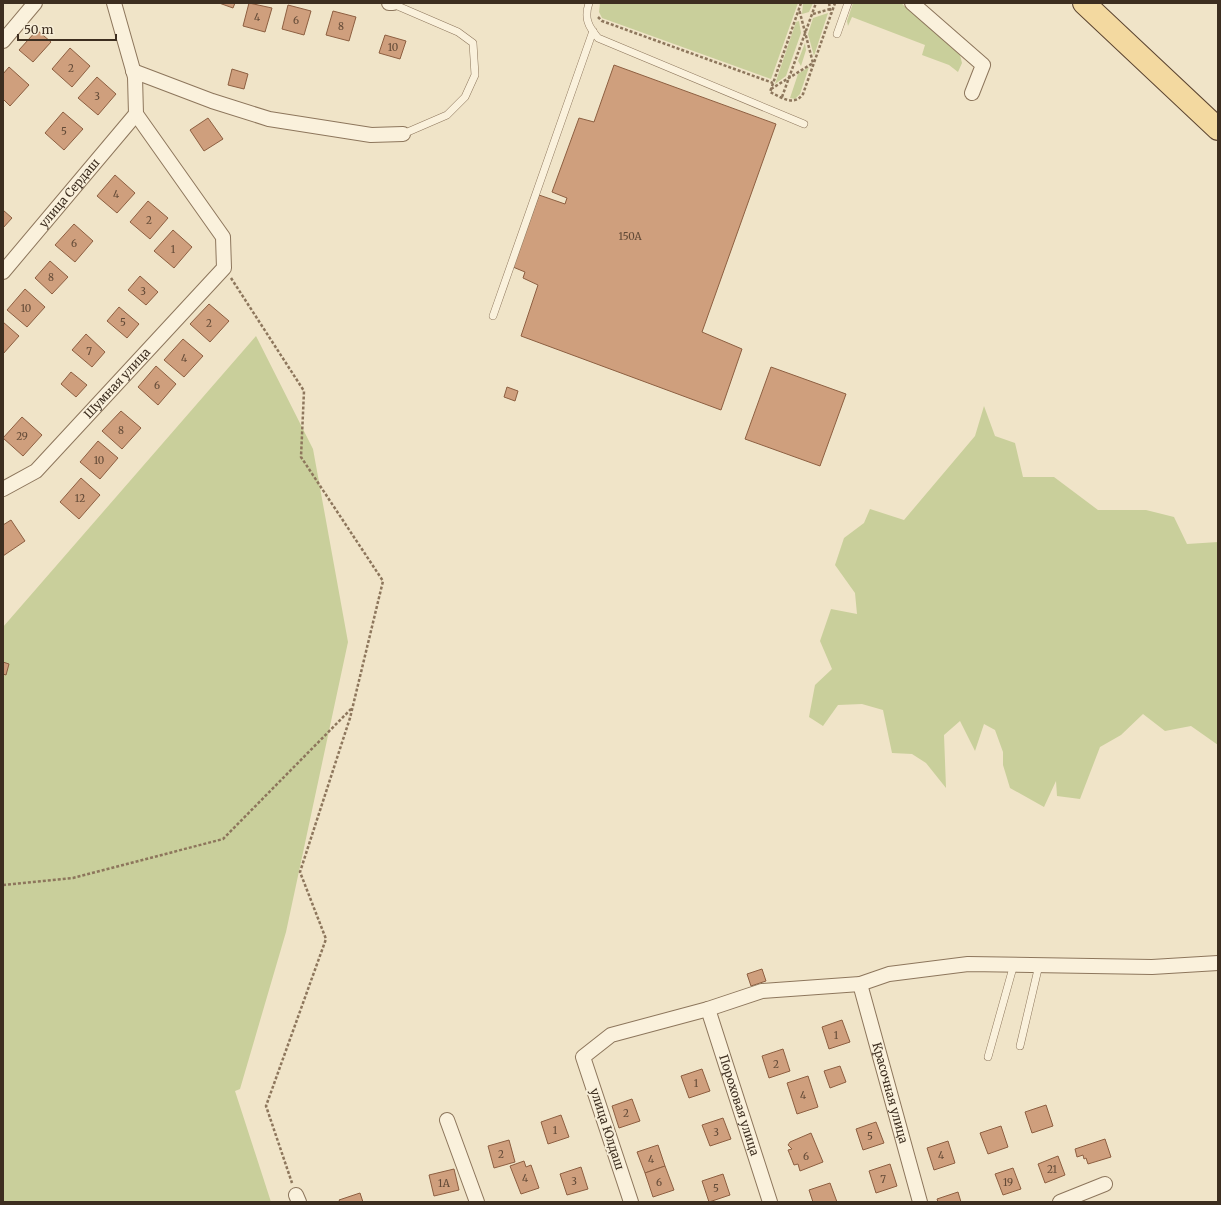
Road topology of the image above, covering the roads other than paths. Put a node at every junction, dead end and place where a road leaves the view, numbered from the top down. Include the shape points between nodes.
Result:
1 (35, 3) edge
2 (114, 3) edge
3 (392, 3) edge
4 (589, 3) edge
5 (848, 3) edge
6 (912, 3) edge
7 (1084, 3) edge
8 (592, 31) junction
9 (837, 34) dead end
10 (3, 41) edge
11 (133, 72) junction
12 (972, 93) dead end
13 (136, 114) junction
14 (804, 124) dead end
15 (1218, 129) edge
16 (404, 134) joint
17 (3, 272) edge
18 (493, 316) dead end
19 (3, 489) edge
20 (1218, 963) edge
21 (1014, 964) junction
22 (1039, 965) junction
23 (860, 984) junction
24 (708, 1009) junction
25 (1020, 1046) dead end
26 (988, 1057) dead end
27 (447, 1120) dead end
28 (1105, 1184) dead end
29 (477, 1202) edge
30 (631, 1202) edge
31 (770, 1202) edge
32 (920, 1202) edge
33 (1060, 1202) edge

1 - 10 street
2 - 11 street
3 - 16 lane via 458,32 473,43 476,75 465,96 447,115
4 - 8 lane via 585,13
5 - 9 lane
6 - 12 street via 982,65
7 - 15 main road
8 - 14 lane via 598,38
8 - 18 lane
11 - 13 street
11 - 16 street via 269,119 371,135
13 - 17 street, улица Сердаш
13 - 19 street, Шумная улица via 223,238 224,268 36,471
20 - 22 street via 1152,967
21 - 22 street
21 - 23 street via 968,964 888,974
21 - 26 lane
22 - 25 lane
23 - 24 street via 762,992
23 - 32 street, Красочная улица
24 - 30 street, улица Юлдаш via 611,1035 583,1057
24 - 31 street, Пороховая улица
27 - 29 street
28 - 33 street

